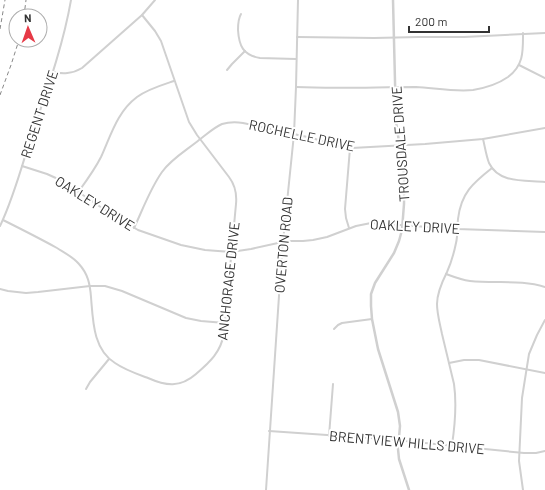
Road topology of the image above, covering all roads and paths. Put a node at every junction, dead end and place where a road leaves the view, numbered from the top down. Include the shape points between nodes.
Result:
1 (71, 0) edge
2 (155, 0) edge
3 (298, 0) edge
4 (394, 0) edge
5 (241, 14) dead end
6 (142, 15) junction
7 (545, 33) edge
8 (523, 34) junction
9 (297, 38) junction
10 (394, 38) junction
11 (245, 51) junction
12 (296, 59) junction
13 (519, 65) junction
14 (227, 70) dead end
15 (52, 72) junction
16 (545, 78) edge
17 (174, 81) junction
18 (296, 87) junction
19 (396, 87) junction
20 (545, 128) edge
21 (294, 134) junction
22 (200, 139) junction
23 (484, 139) junction
24 (399, 145) junction
25 (350, 148) junction
26 (22, 166) junction
27 (492, 168) junction
28 (545, 182) edge
29 (79, 192) junction
30 (3, 220) junction
31 (402, 224) junction
32 (0, 226) edge
33 (134, 228) junction
34 (349, 228) junction
35 (457, 229) junction
36 (545, 232) edge
37 (283, 242) junction
38 (231, 252) junction
39 (446, 274) junction
40 (90, 286) junction
41 (545, 287) edge
42 (0, 289) edge
43 (372, 319) junction
44 (545, 320) edge
45 (225, 323) junction
46 (334, 329) dead end
47 (109, 359) junction
48 (449, 363) junction
49 (526, 369) junction
50 (545, 372) edge
51 (333, 384) dead end
52 (86, 389) dead end
53 (270, 431) junction
54 (329, 436) junction
55 (399, 440) junction
56 (452, 445) junction
57 (519, 452) junction
58 (545, 452) edge
59 (266, 490) edge
60 (409, 490) edge
61 (523, 490) edge

1 - 15 street, REGENT DRIVE
2 - 6 street
3 - 9 street, OVERTON ROAD
4 - 10 street, TROUSDALE DRIVE
5 - 11 street via 238,20 238,37
6 - 15 street via 81,69 66,74
6 - 17 street, ANCHORAGE DRIVE via 160,39
7 - 8 street
8 - 10 street via 464,38
8 - 13 street
9 - 10 street
9 - 12 street, OVERTON ROAD
10 - 19 street, TROUSDALE DRIVE
11 - 12 street via 260,58
11 - 14 street
12 - 18 street, OVERTON ROAD
13 - 16 street
13 - 19 street via 505,79 476,90
15 - 26 street, REGENT DRIVE
17 - 22 street, ANCHORAGE DRIVE via 187,118
17 - 29 street via 144,92 125,108 95,167
18 - 19 street
18 - 21 street, OVERTON ROAD
19 - 24 street, TROUSDALE DRIVE
20 - 23 street, ROCHELLE DRIVE
21 - 22 street, ROCHELLE DRIVE via 233,122 218,126
21 - 25 street, ROCHELLE DRIVE
21 - 37 street, OVERTON ROAD
22 - 33 street, ROCHELLE DRIVE via 161,173
22 - 38 street, ANCHORAGE DRIVE via 235,188
23 - 24 street, ROCHELLE DRIVE
23 - 27 street
24 - 25 street, ROCHELLE DRIVE
24 - 31 street, TROUSDALE DRIVE via 404,182
25 - 34 street via 345,207
26 - 29 street, OAKLEY DRIVE via 54,176
26 - 30 street, REGENT DRIVE
27 - 28 street via 508,178
27 - 35 street via 477,180 465,195
29 - 33 street, OAKLEY DRIVE
30 - 32 street, REGENT DRIVE
30 - 40 street, ANCHORAGE DRIVE via 76,260 85,272
31 - 34 street, OAKLEY DRIVE via 371,222
31 - 35 street, OAKLEY DRIVE
31 - 43 street, TROUSDALE DRIVE via 397,247 373,288
33 - 38 street, OAKLEY DRIVE via 194,248
34 - 37 street, OAKLEY DRIVE via 314,240
35 - 36 street, OAKLEY DRIVE
35 - 39 street via 455,249
37 - 38 street, OAKLEY DRIVE
37 - 53 street, OVERTON ROAD
38 - 45 street, ANCHORAGE DRIVE
39 - 41 street via 470,280 525,283
39 - 48 street via 436,305
40 - 42 street via 26,293
40 - 45 street via 113,288 186,318
40 - 47 street, ANCHORAGE DRIVE via 96,339
43 - 46 street via 341,324
43 - 55 street, TROUSDALE DRIVE via 381,359 398,412
44 - 49 street via 533,343
45 - 47 street, ANCHORAGE DRIVE via 217,353 199,372 182,382 170,385 159,383 120,367
47 - 52 street
48 - 49 street via 479,360
48 - 56 street via 456,406
49 - 50 street
49 - 57 street
51 - 54 street
53 - 54 street, BRENTVIEW HILLS DRIVE
53 - 59 street, OVERTON ROAD
54 - 55 street, BRENTVIEW HILLS DRIVE
55 - 56 street, BRENTVIEW HILLS DRIVE
55 - 60 street, TROUSDALE DRIVE via 398,453
56 - 57 street, BRENTVIEW HILLS DRIVE
57 - 58 street, BRENTVIEW HILLS DRIVE
57 - 61 street

